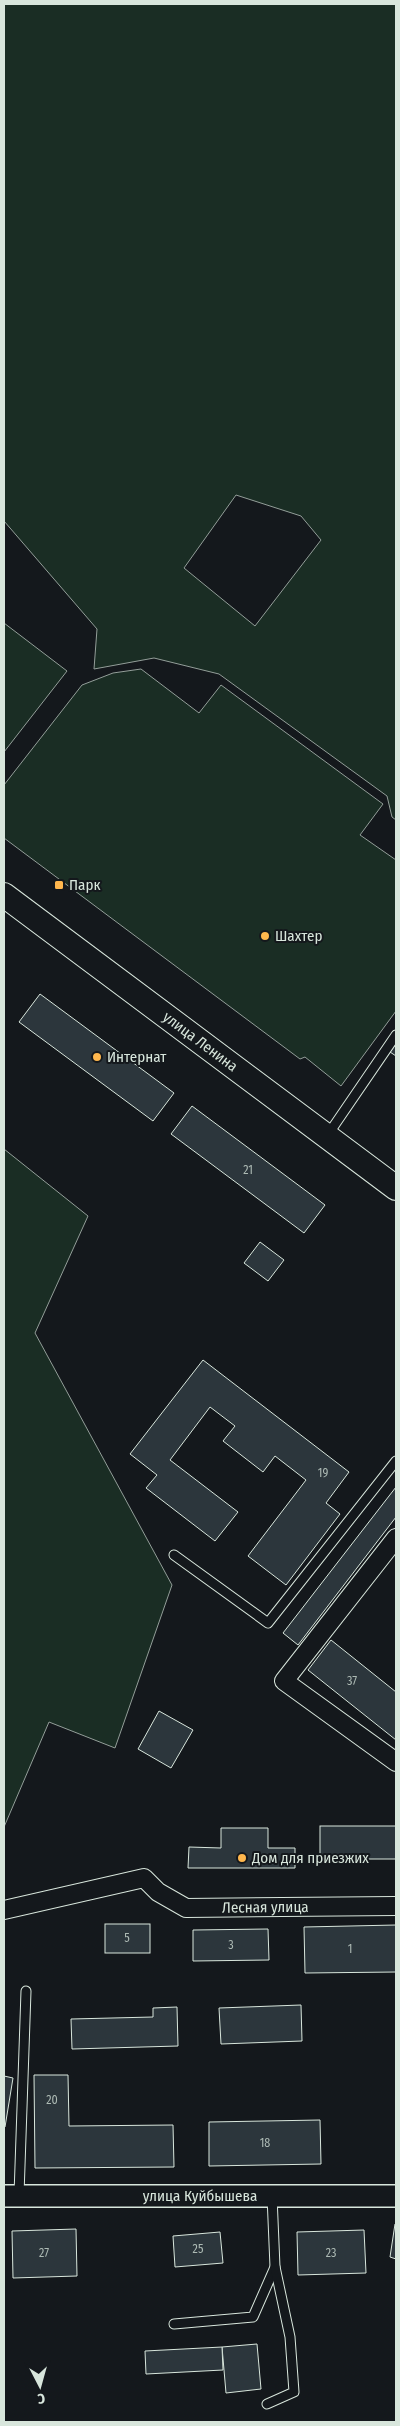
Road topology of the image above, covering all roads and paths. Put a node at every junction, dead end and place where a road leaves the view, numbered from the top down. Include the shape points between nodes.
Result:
1 (4, 895) edge
2 (396, 1035) edge
3 (327, 1136) junction
4 (396, 1188) edge
5 (396, 1461) edge
6 (396, 1538) edge
7 (174, 1555) dead end
8 (396, 1762) edge
9 (396, 1906) edge
10 (4, 1910) edge
11 (26, 1990) dead end
12 (11, 2196) edge
13 (272, 2196) junction
14 (396, 2196) edge
15 (275, 2267) junction
16 (174, 2324) dead end
17 (267, 2404) dead end

1 - 3 main road, улица Ленина
2 - 3 lane
3 - 4 main road, улица Ленина
5 - 7 lane via 268,1623
6 - 8 street via 284,1681
9 - 10 street, Лесная улица via 186,1908 158,1892 144,1878
11 - 12 lane
12 - 13 street, улица Куйбышева
13 - 14 street, улица Куйбышева
13 - 15 lane
15 - 16 lane via 253,2317
15 - 17 lane via 290,2337 294,2392

